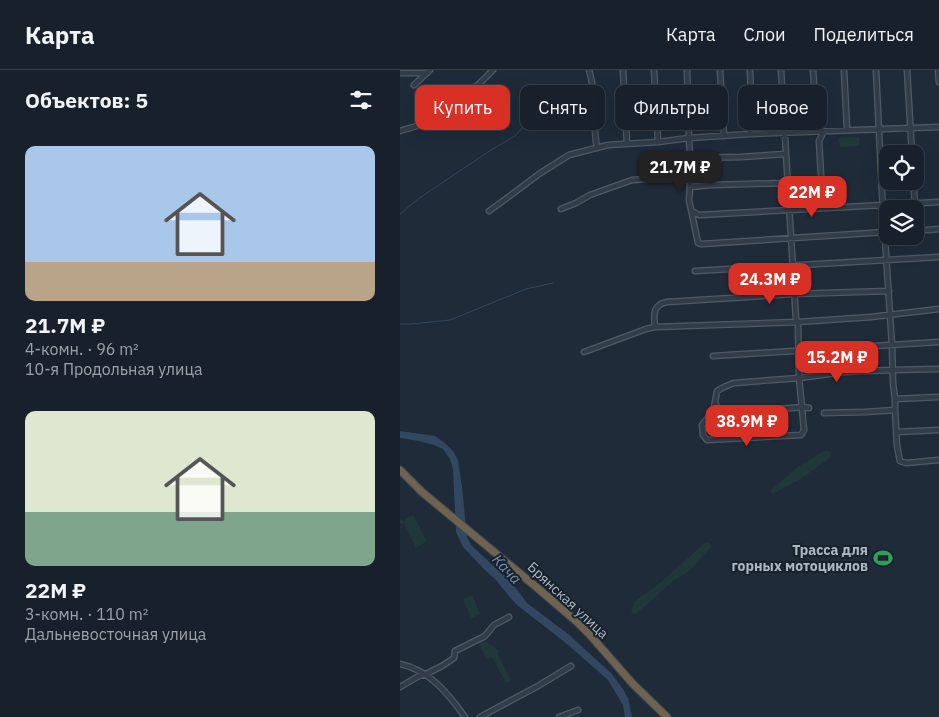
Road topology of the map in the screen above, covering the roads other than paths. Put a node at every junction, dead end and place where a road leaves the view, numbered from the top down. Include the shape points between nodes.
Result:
1 (493, 70) edge
2 (589, 70) edge
3 (623, 70) edge
4 (654, 70) edge
5 (687, 70) edge
6 (720, 70) edge
7 (750, 70) edge
8 (781, 70) edge
9 (813, 70) edge
10 (844, 70) edge
11 (876, 70) edge
12 (907, 70) edge
13 (938, 70) edge
14 (428, 71) edge
15 (400, 73) edge
16 (939, 82) edge
17 (414, 84) dead end
18 (939, 127) edge
19 (910, 128) junction
20 (878, 129) junction
21 (847, 130) junction
22 (400, 131) edge
23 (820, 131) junction
24 (786, 133) junction
25 (750, 134) junction
26 (724, 136) junction
27 (690, 138) junction
28 (658, 142) junction
29 (626, 144) junction
30 (911, 145) edge
31 (596, 148) junction
32 (786, 154) junction
33 (690, 158) junction
34 (688, 177) junction
35 (787, 183) junction
36 (690, 187) junction
37 (883, 200) edge
38 (939, 202) edge
39 (924, 203) edge
40 (879, 205) edge
41 (823, 208) junction
42 (561, 210) dead end
43 (489, 211) dead end
44 (692, 211) junction
45 (789, 211) junction
46 (939, 229) edge
47 (924, 230) edge
48 (879, 232) edge
49 (791, 238) junction
50 (886, 245) edge
51 (939, 257) edge
52 (887, 260) junction
53 (793, 265) junction
54 (695, 271) dead end
55 (889, 291) junction
56 (794, 294) junction
57 (939, 309) edge
58 (890, 315) junction
59 (798, 322) junction
60 (655, 327) junction
61 (939, 342) edge
62 (892, 344) junction
63 (798, 350) junction
64 (584, 352) dead end
65 (713, 356) dead end
66 (939, 369) edge
67 (892, 370) junction
68 (799, 378) junction
69 (939, 397) edge
70 (895, 399) junction
71 (715, 402) junction
72 (802, 407) junction
73 (808, 408) dead end
74 (895, 410) junction
75 (824, 413) dead end
76 (939, 430) edge
77 (897, 432) junction
78 (939, 460) edge
79 (400, 470) edge
80 (510, 617) dead end
81 (400, 664) edge
82 (571, 666) dead end
83 (426, 674) junction
84 (400, 687) edge
85 (578, 710) dead end
86 (465, 717) edge
87 (480, 717) edge
88 (559, 717) edge
89 (667, 717) edge

1 - 22 street via 478,85 420,126
2 - 31 street
3 - 29 street
4 - 28 street
5 - 27 street
6 - 26 street
7 - 25 street
8 - 24 street
9 - 23 street via 817,130
10 - 21 street
11 - 20 street
12 - 19 street
13 - 16 street
14 - 15 street
14 - 17 street
18 - 19 street
19 - 20 street
19 - 30 street
20 - 21 street
20 - 37 street
21 - 23 street
23 - 24 street
23 - 41 street via 823,133 819,142
24 - 25 street
24 - 32 street
25 - 26 street
26 - 27 street
27 - 28 street
27 - 33 street
28 - 29 street
29 - 31 street
31 - 43 street via 569,155
32 - 33 street
32 - 35 street
33 - 34 street
34 - 36 street
34 - 42 street via 628,181
35 - 36 street
35 - 45 street
36 - 44 street
38 - 39 street
40 - 41 street
41 - 45 street
44 - 45 street via 699,215
44 - 49 street via 698,244
45 - 49 street
46 - 47 street
48 - 49 street
49 - 53 street
50 - 52 street
51 - 52 street
52 - 53 street
52 - 55 street
53 - 54 street
53 - 56 street
55 - 56 street
55 - 58 street
56 - 59 street
56 - 60 street via 662,303 654,313
57 - 58 street
58 - 59 street
58 - 62 street
59 - 60 street
59 - 63 street
60 - 64 street
61 - 62 street
62 - 63 street
62 - 67 street
63 - 65 street
63 - 68 street
66 - 67 street
67 - 68 street
67 - 70 street
68 - 71 street via 734,383 717,391
68 - 72 street
69 - 70 street
70 - 74 street
71 - 72 street via 718,410 725,414
71 - 72 street via 713,412 702,425 707,440 801,435 804,428
72 - 73 street
74 - 75 street
74 - 77 street
76 - 77 street
77 - 78 street via 900,461
79 - 89 highway, Брянская улица via 576,621
80 - 83 street via 494,625 485,636 455,651 454,658
81 - 83 street
82 - 87 street
83 - 84 street
83 - 86 street
85 - 88 street

